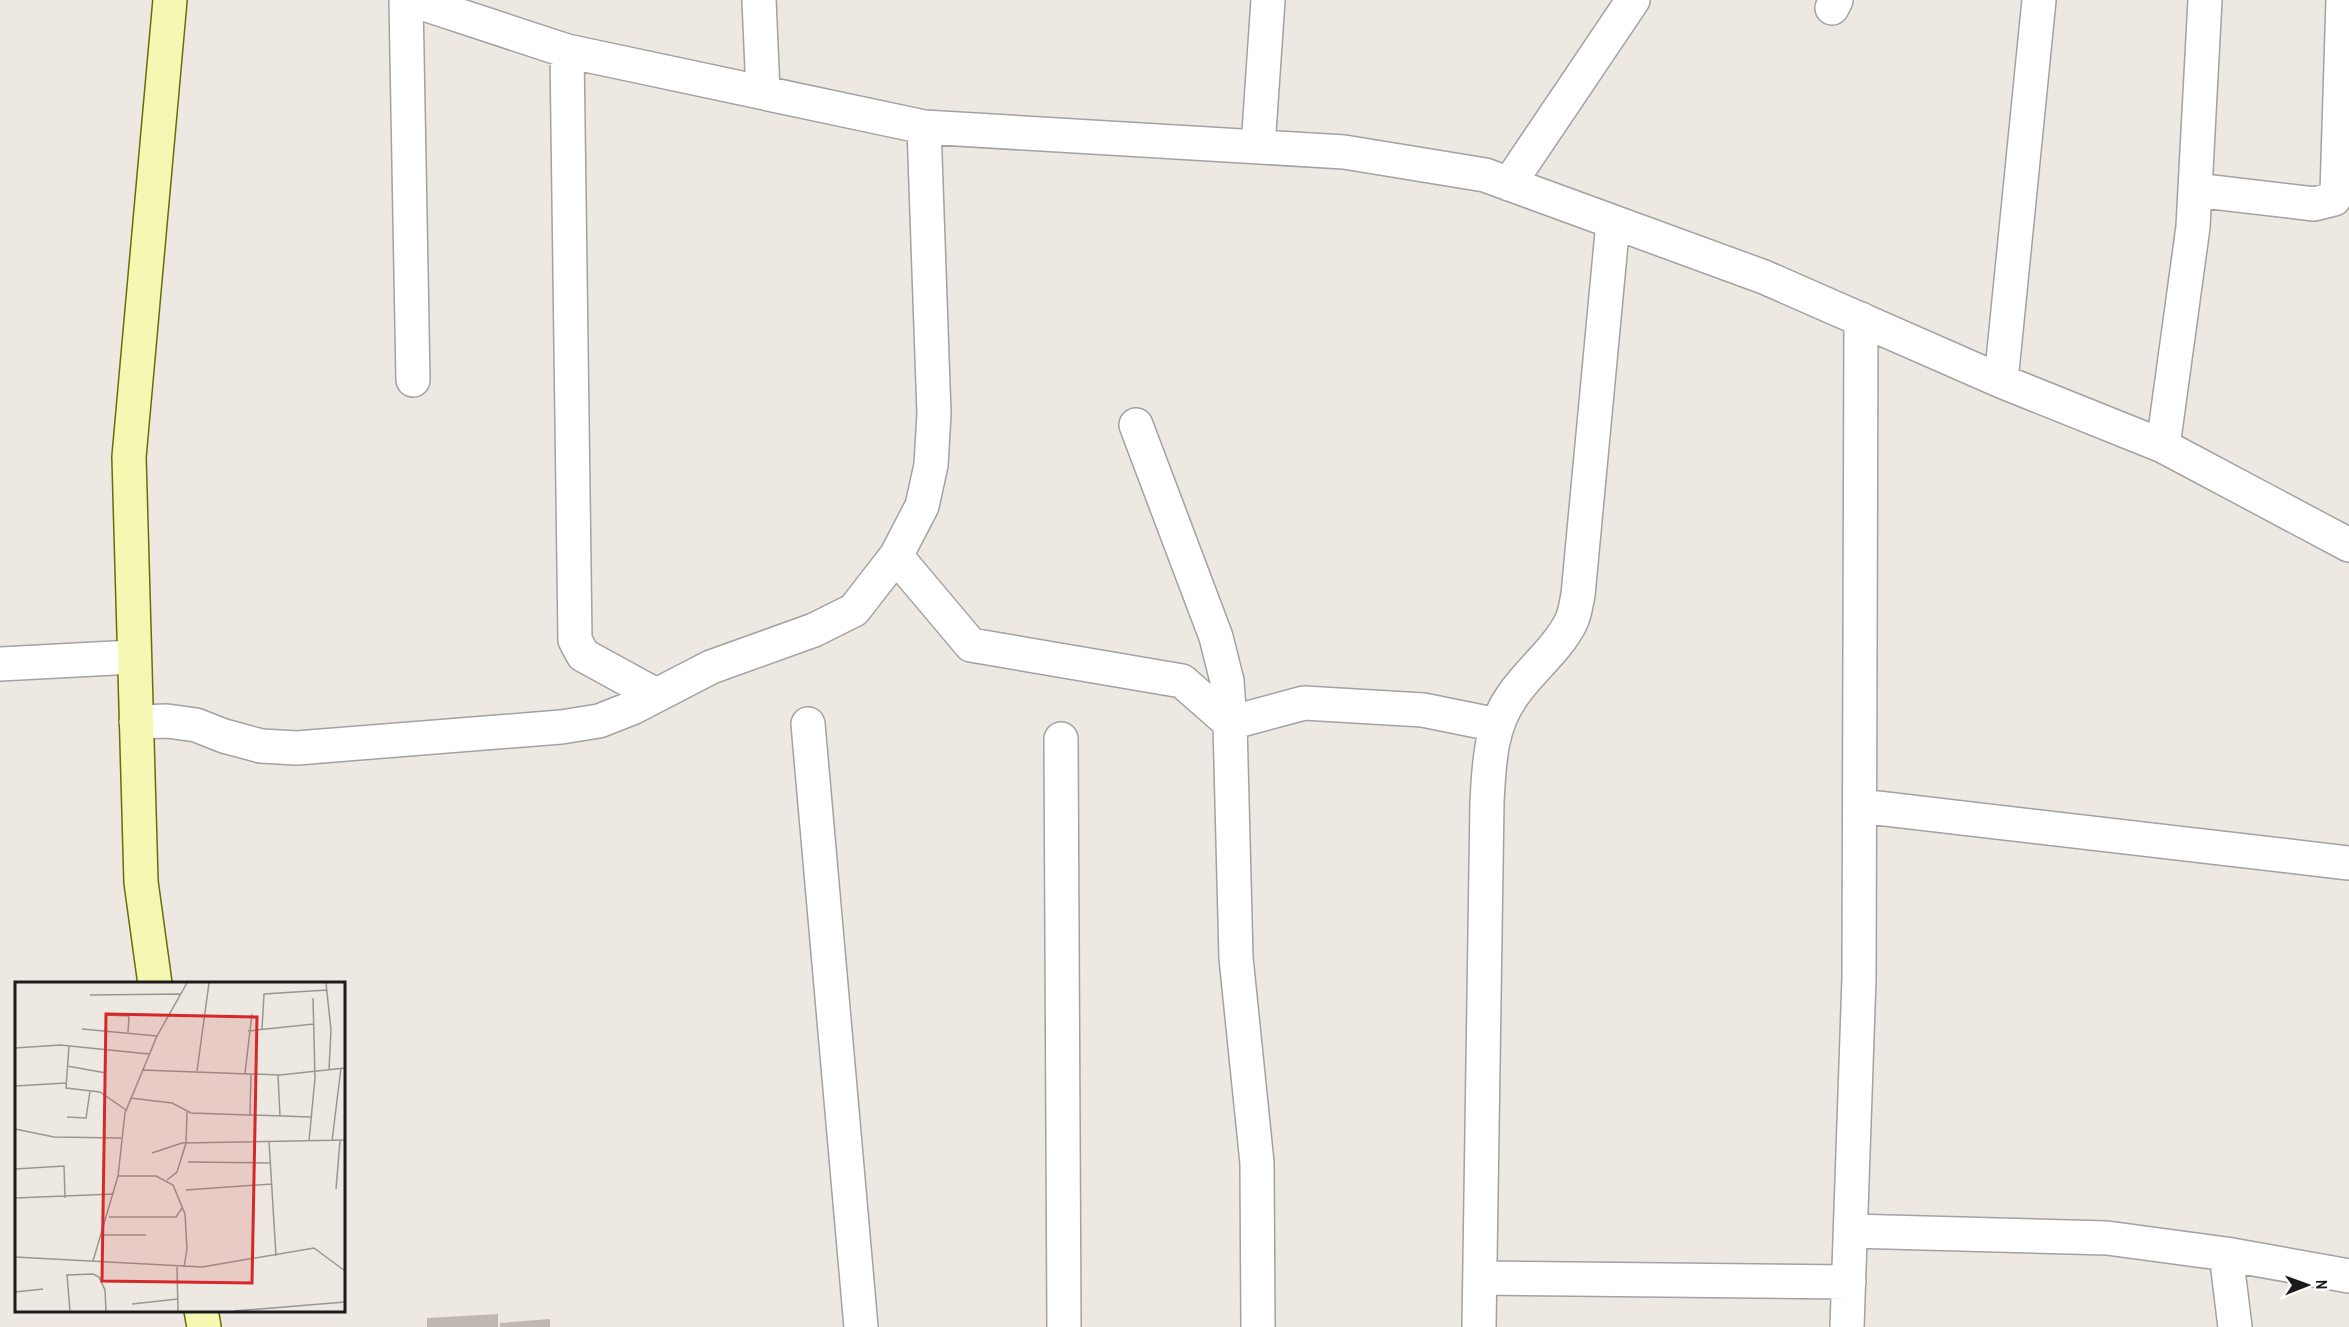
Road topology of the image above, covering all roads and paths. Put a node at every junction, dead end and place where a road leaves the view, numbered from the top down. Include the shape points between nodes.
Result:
1 (170, 0) edge
2 (406, 0) edge
3 (412, 0) edge
4 (759, 0) edge
5 (1268, 0) edge
6 (1633, 0) edge
7 (2039, 0) edge
8 (2205, 0) edge
9 (2343, 0) edge
10 (567, 51) junction
11 (763, 92) junction
12 (924, 127) junction
13 (1258, 147) junction
14 (1509, 184) junction
15 (2195, 190) junction
16 (1612, 222) junction
17 (1861, 319) junction
18 (413, 381) dead end
19 (2001, 381) junction
20 (1136, 425) dead end
21 (2163, 446) junction
22 (2349, 545) edge
23 (896, 556) junction
24 (133, 657) junction
25 (0, 664) edge
26 (656, 695) junction
27 (136, 722) junction
28 (1230, 723) junction
29 (808, 724) dead end
30 (1497, 725) junction
31 (1061, 739) dead end
32 (1860, 806) junction
33 (2349, 863) edge
34 (155, 982) edge
35 (1851, 1231) junction
36 (2226, 1254) junction
37 (2349, 1276) edge
38 (1480, 1278) junction
39 (1849, 1282) junction
40 (201, 1312) edge
41 (204, 1327) edge
42 (861, 1327) edge
43 (1064, 1327) edge
44 (1258, 1327) edge
45 (1479, 1327) edge
46 (1847, 1327) edge
47 (2235, 1327) edge

1 - 24 street via 129,457
2 - 18 street
3 - 10 street
4 - 11 street
5 - 13 street
6 - 14 street
7 - 19 street
8 - 15 street
9 - 15 street via 2334,199 2314,204
10 - 11 street
10 - 26 street via 575,640 583,655
11 - 12 street
12 - 13 street
12 - 23 street via 934,414 931,465 922,506
13 - 14 street via 1344,152 1485,175
14 - 16 street
15 - 21 street
16 - 17 street via 1764,277
16 - 30 street via 1578,595 1571,621 1558,642 1512,696
17 - 19 street
17 - 32 street
19 - 21 street
20 - 28 street via 1215,637 1227,681
21 - 22 street
23 - 26 street via 854,610 814,630 711,667
23 - 28 street via 971,645 1182,681
24 - 25 street
24 - 27 street
26 - 27 street via 599,721 570,726 297,748 261,746 167,720
27 - 34 street via 141,882
28 - 30 street via 1304,703 1423,710
28 - 44 street via 1236,958 1257,1163
29 - 42 street
30 - 38 street via 1487,802
31 - 43 street
32 - 33 street
32 - 35 street
35 - 36 street via 2107,1238
35 - 39 street
36 - 37 street
36 - 47 street
38 - 39 street
38 - 45 street
39 - 46 street
40 - 41 street

